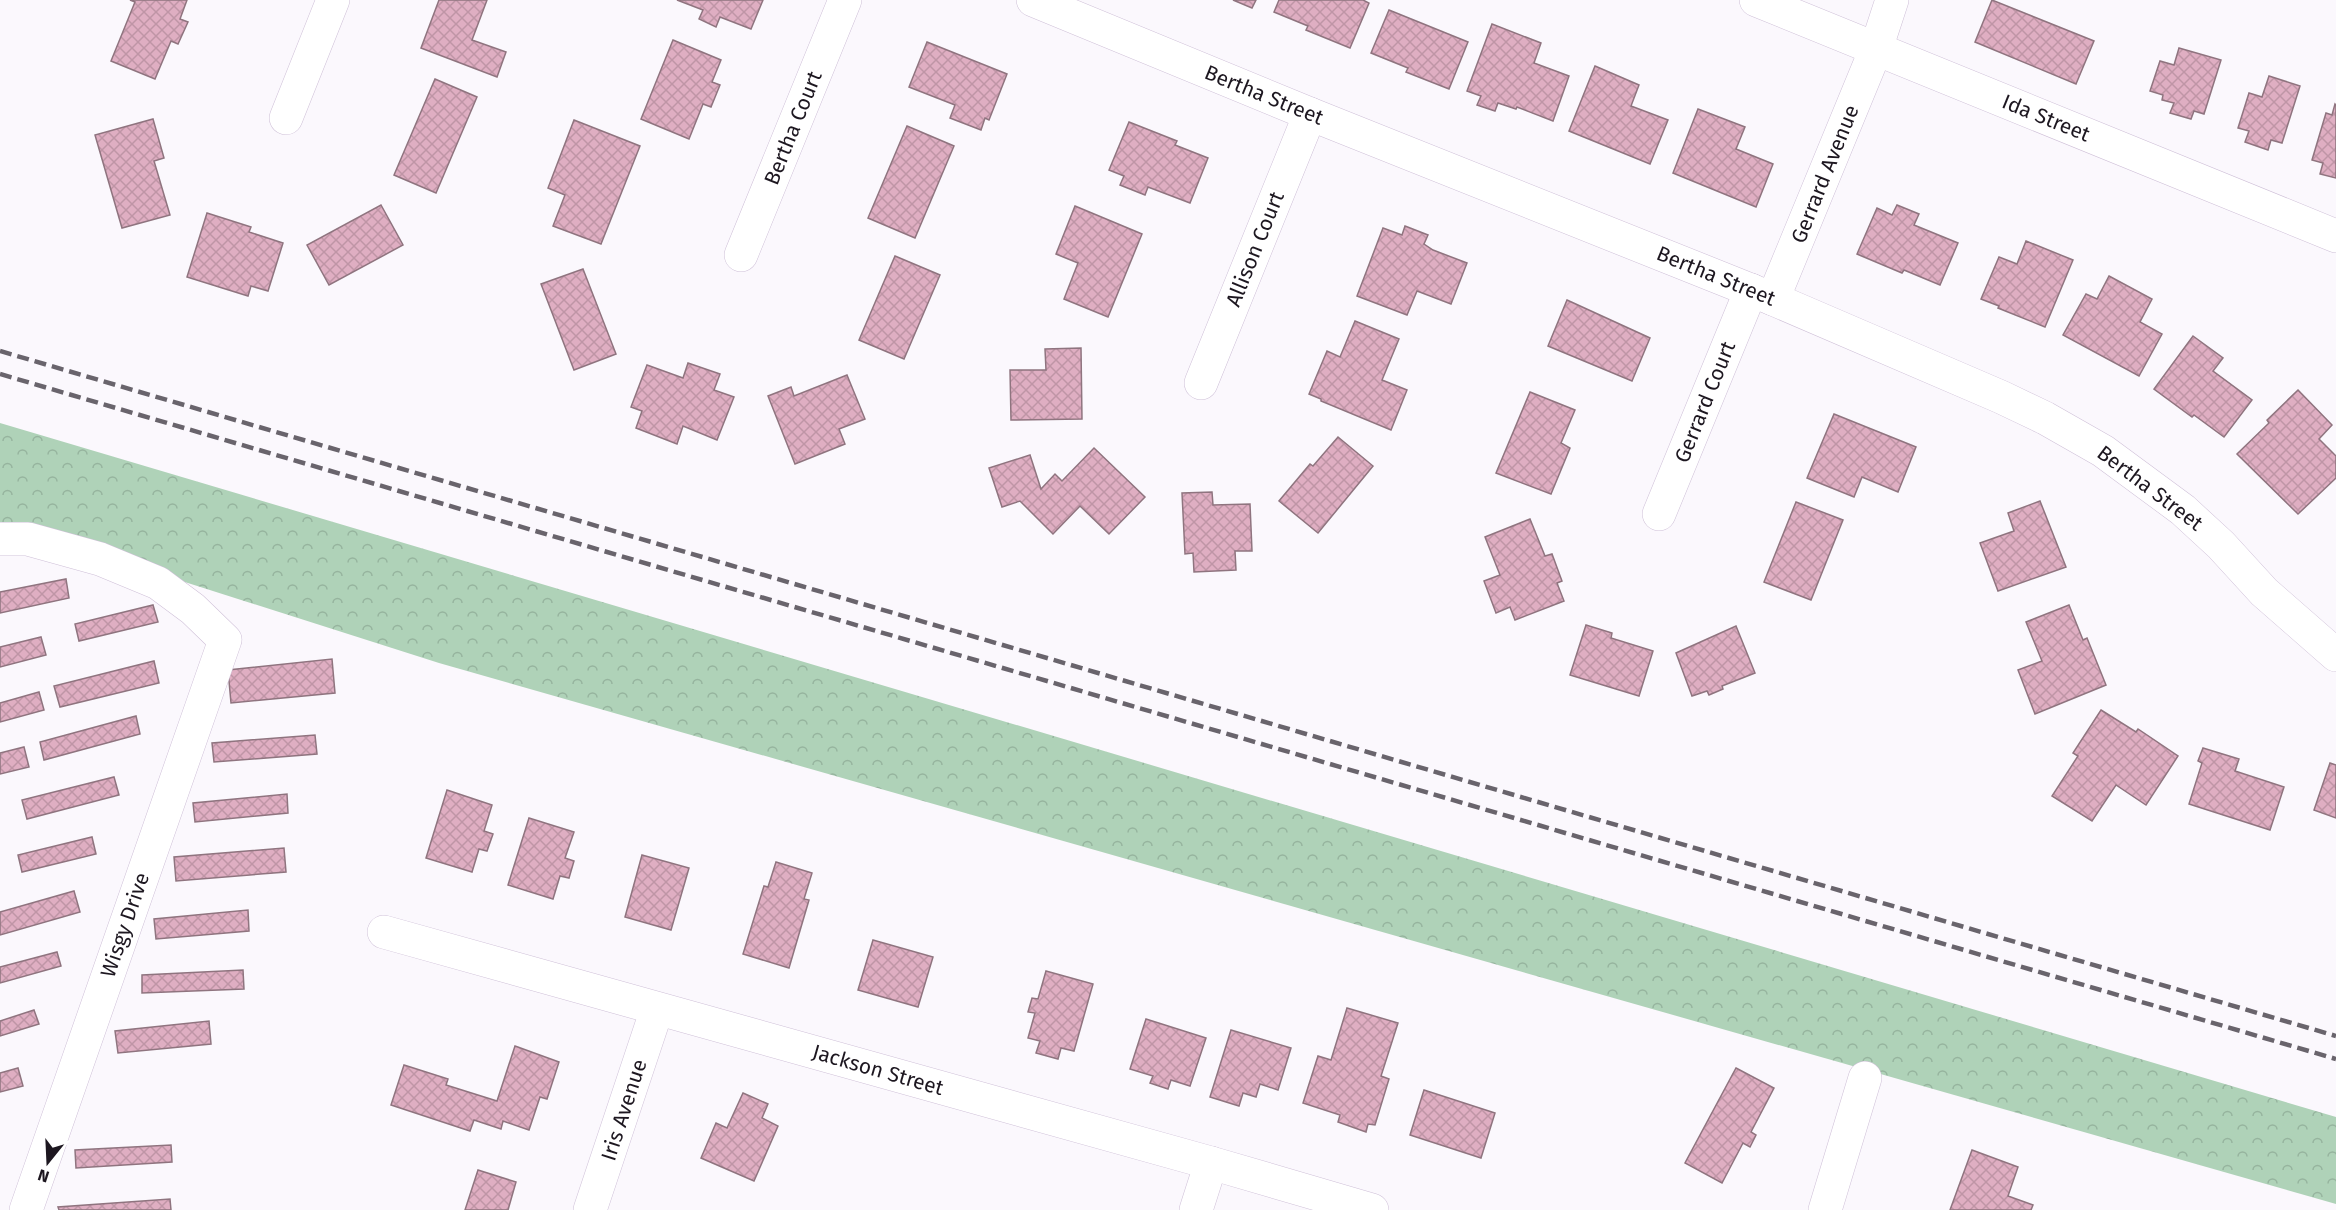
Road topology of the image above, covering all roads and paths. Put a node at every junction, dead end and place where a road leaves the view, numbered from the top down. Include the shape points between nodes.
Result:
1 (333, 0) edge
2 (845, 0) edge
3 (1033, 0) edge
4 (1756, 0) edge
5 (1892, 0) edge
6 (1876, 49) junction
7 (1310, 114) junction
8 (286, 118) dead end
9 (2336, 236) edge
10 (741, 255) dead end
11 (1762, 294) junction
12 (1201, 383) dead end
13 (1659, 514) dead end
14 (0, 539) edge
15 (2336, 655) edge
16 (384, 932) dead end
17 (657, 1009) junction
18 (1865, 1078) dead end
19 (1211, 1163) junction
20 (26, 1210) edge
21 (590, 1210) edge
22 (1196, 1210) edge
23 (1372, 1210) edge
24 (1825, 1210) edge

1 - 8 street
2 - 10 street, Bertha Court
3 - 7 street, Bertha Street
4 - 6 street, Ida Street
5 - 6 street, Gerrard Avenue
6 - 9 street, Ida Street
6 - 11 street, Gerrard Avenue
7 - 11 street, Bertha Street
7 - 12 street, Allison Court
11 - 13 street, Gerrard Court
11 - 15 street, Bertha Street via 2001,397 2103,451 2198,523 2264,592
14 - 20 street, Wisgy Drive via 28,539 100,559 158,583 225,640
16 - 17 street, Jackson Street
17 - 19 street, Jackson Street
17 - 21 street, Iris Avenue
18 - 24 street
19 - 22 street
19 - 23 street, Jackson Street

